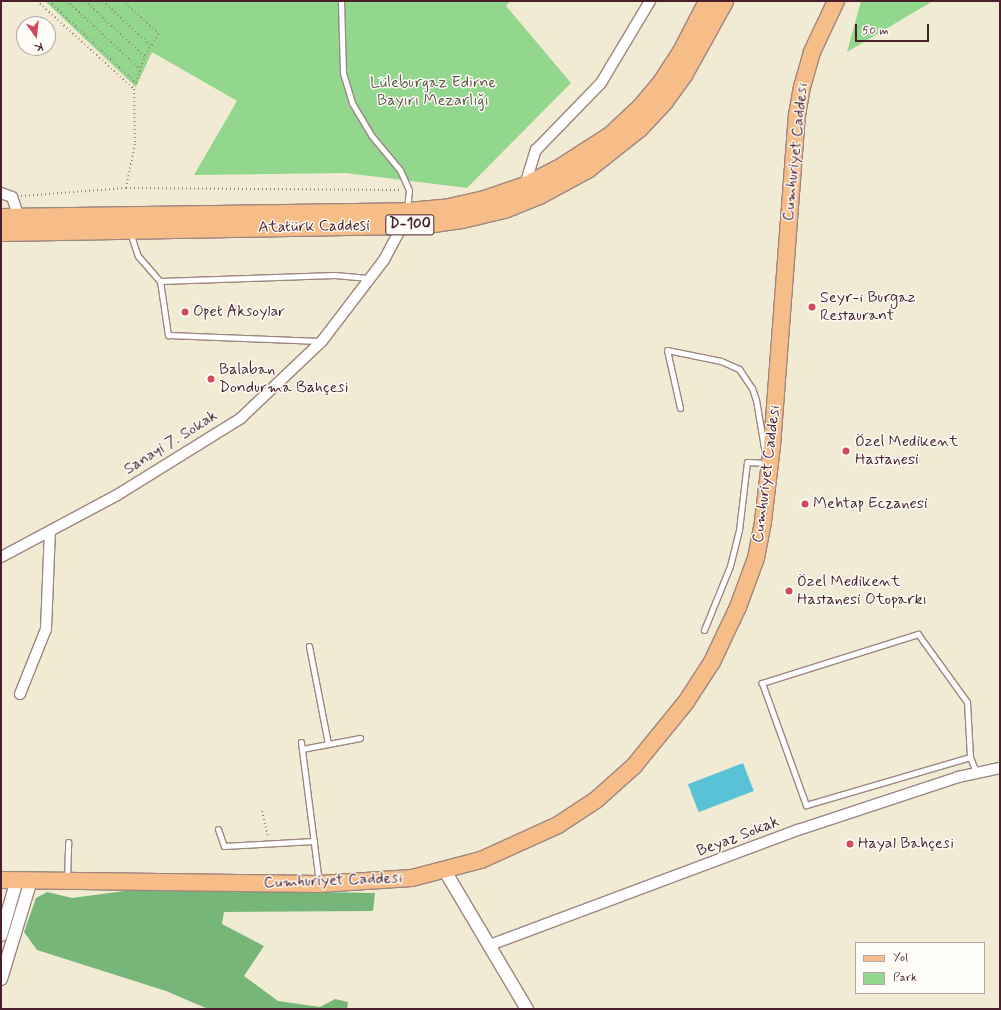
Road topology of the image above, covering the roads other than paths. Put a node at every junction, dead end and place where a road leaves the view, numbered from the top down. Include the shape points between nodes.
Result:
1 (342, 1) edge
2 (650, 1) edge
3 (707, 1) edge
4 (724, 1) edge
5 (836, 1) edge
6 (525, 185) junction
7 (1, 193) edge
8 (1, 217) edge
9 (18, 217) junction
10 (404, 218) junction
11 (128, 230) junction
12 (1, 232) edge
13 (1, 236) edge
14 (371, 278) junction
15 (160, 281) junction
16 (322, 341) junction
17 (680, 408) dead end
18 (770, 463) junction
19 (50, 530) junction
20 (1, 548) edge
21 (18, 548) junction
22 (1, 557) edge
23 (704, 630) dead end
24 (309, 646) dead end
25 (20, 694) dead end
26 (360, 738) dead end
27 (301, 742) dead end
28 (328, 744) junction
29 (302, 749) junction
30 (970, 757) junction
31 (1000, 768) edge
32 (976, 772) junction
33 (218, 830) dead end
34 (314, 841) junction
35 (68, 842) dead end
36 (445, 871) junction
37 (1, 880) edge
38 (24, 880) junction
39 (67, 881) junction
40 (319, 884) junction
41 (1, 935) edge
42 (490, 944) junction
43 (1, 979) edge
44 (526, 1009) edge

1 - 10 lane via 343,73 352,103 371,135 400,170 409,190
2 - 6 street via 601,83 536,150
3 - 6 highway, Atatürk Caddesi / D-100 via 680,53 640,106 598,144 557,170
4 - 10 highway, Atatürk Caddesi / D-100 via 674,88 639,128 601,160 555,188 504,209 441,223
5 - 18 main road, Cumhuriyet Caddesi via 812,52 797,116
6 - 10 highway, Atatürk Caddesi / D-100 via 465,204
7 - 9 street via 12,197
8 - 9 highway, Atatürk Caddesi / D-100
9 - 10 highway, Atatürk Caddesi / D-100
10 - 11 highway, Atatürk Caddesi / D-100
10 - 14 street, Sanayi 7. Sokak via 384,260
11 - 12 highway, Atatürk Caddesi / D-100
11 - 15 lane via 138,256
12 - 13 street
14 - 15 lane via 335,275
14 - 16 street, Sanayi 7. Sokak
15 - 16 lane via 168,335
16 - 19 street, Sanayi 7. Sokak via 241,418 116,496
17 - 18 lane via 667,350 722,361 739,369 752,388 765,454
18 - 23 lane via 747,462 739,530 730,566
18 - 36 main road, Cumhuriyet Caddesi via 760,541 739,605 712,662 671,721 618,782 576,814 509,849
19 - 21 street, Sanayi 7. Sokak
19 - 25 street via 46,629
20 - 21 street
21 - 22 street, Sanayi 7. Sokak
24 - 28 lane
26 - 28 lane
27 - 29 lane
28 - 29 lane
29 - 34 lane
30 - 30 lane via 806,805 762,683 918,634 967,702
30 - 32 lane
31 - 32 street, Beyaz Sokak
32 - 42 street, Beyaz Sokak via 798,830
33 - 34 lane via 224,846
34 - 40 lane
35 - 39 lane
36 - 40 main road, Cumhuriyet Caddesi via 388,881
36 - 42 street
37 - 38 main road, Cumhuriyet Caddesi
38 - 39 main road, Cumhuriyet Caddesi
38 - 41 street
38 - 43 street
39 - 40 main road, Cumhuriyet Caddesi
42 - 44 street

